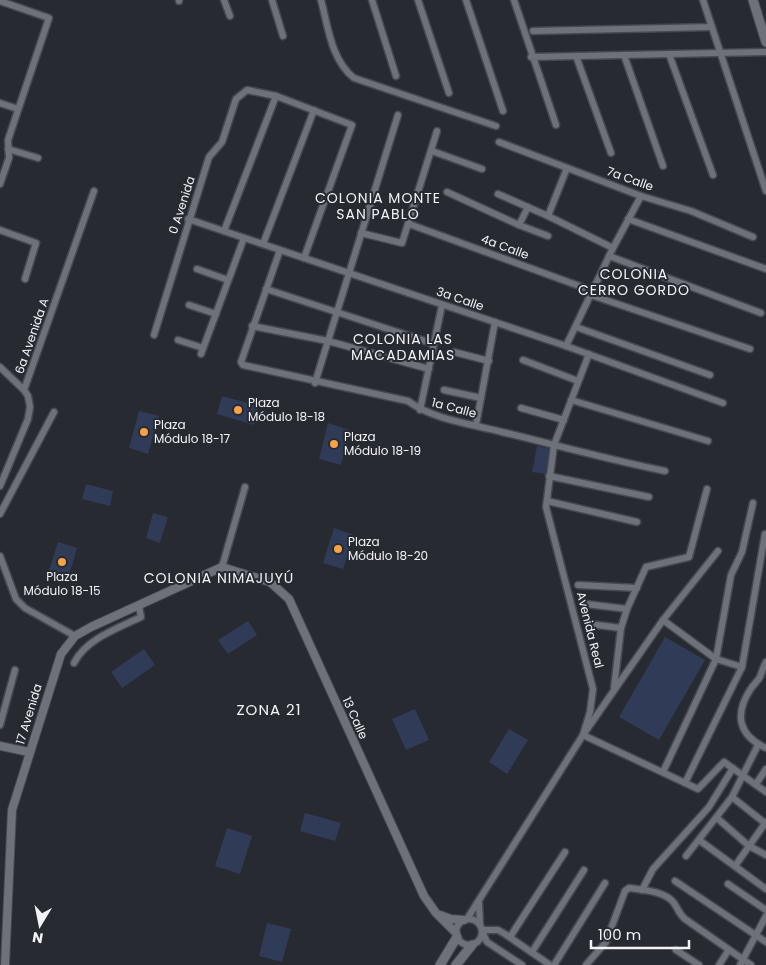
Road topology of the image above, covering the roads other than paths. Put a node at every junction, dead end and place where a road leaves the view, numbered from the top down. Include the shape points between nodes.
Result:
1 (224, 0) edge
2 (272, 0) edge
3 (321, 0) edge
4 (372, 0) edge
5 (418, 0) edge
6 (466, 0) edge
7 (514, 0) edge
8 (703, 0) edge
9 (753, 0) edge
10 (0, 1) edge
11 (230, 16) dead end
12 (712, 27) junction
13 (534, 31) dead end
14 (283, 36) dead end
15 (766, 42) edge
16 (766, 52) edge
17 (669, 54) junction
18 (720, 54) junction
19 (624, 55) junction
20 (576, 56) junction
21 (531, 57) junction
22 (396, 76) dead end
23 (449, 93) dead end
24 (276, 96) junction
25 (0, 103) edge
26 (18, 109) junction
27 (314, 110) junction
28 (503, 111) dead end
29 (398, 116) dead end
30 (556, 125) dead end
31 (496, 126) dead end
32 (438, 131) dead end
33 (499, 142) dead end
34 (8, 149) junction
35 (432, 151) junction
36 (610, 153) dead end
37 (38, 158) dead end
38 (663, 166) dead end
39 (567, 168) junction
40 (482, 169) dead end
41 (713, 175) dead end
42 (0, 184) edge
43 (94, 191) dead end
44 (766, 191) edge
45 (447, 192) dead end
46 (498, 194) dead end
47 (641, 196) junction
48 (528, 207) junction
49 (548, 216) junction
50 (188, 219) junction
51 (628, 219) junction
52 (409, 224) junction
53 (519, 226) junction
54 (0, 230) edge
55 (224, 231) junction
56 (362, 233) junction
57 (548, 236) dead end
58 (753, 237) dead end
59 (244, 238) junction
60 (263, 244) junction
61 (613, 248) junction
62 (280, 250) junction
63 (609, 256) junction
64 (304, 258) junction
65 (197, 269) dead end
66 (766, 269) edge
67 (349, 273) junction
68 (25, 279) dead end
69 (228, 280) junction
70 (266, 288) junction
71 (592, 293) junction
72 (442, 304) junction
73 (189, 305) dead end
74 (337, 312) junction
75 (761, 313) dead end
76 (216, 314) junction
77 (495, 322) junction
78 (252, 326) junction
79 (576, 327) junction
80 (154, 335) dead end
81 (178, 340) dead end
82 (328, 341) junction
83 (434, 344) junction
84 (566, 346) junction
85 (750, 349) dead end
86 (454, 352) dead end
87 (589, 354) junction
88 (523, 360) dead end
89 (489, 361) junction
90 (0, 367) edge
91 (429, 369) junction
92 (710, 375) dead end
93 (578, 381) junction
94 (315, 382) junction
95 (24, 390) junction
96 (444, 390) dead end
97 (481, 398) junction
98 (571, 400) junction
99 (724, 403) dead end
100 (521, 408) dead end
101 (420, 410) junction
102 (54, 412) dead end
103 (564, 420) junction
104 (476, 425) junction
105 (708, 441) dead end
106 (554, 445) junction
107 (665, 470) dead end
108 (549, 476) junction
109 (0, 486) edge
110 (245, 487) dead end
111 (707, 489) dead end
112 (649, 497) dead end
113 (547, 501) junction
114 (753, 503) dead end
115 (0, 514) edge
116 (638, 522) dead end
117 (765, 534) dead end
118 (718, 551) dead end
119 (0, 556) edge
120 (222, 567) junction
121 (578, 584) dead end
122 (637, 588) junction
123 (586, 604) dead end
124 (139, 606) junction
125 (627, 609) junction
126 (663, 620) junction
127 (589, 624) dead end
128 (620, 628) junction
129 (75, 636) junction
130 (716, 659) junction
131 (766, 662) edge
132 (74, 663) dead end
133 (742, 667) junction
134 (16, 670) dead end
135 (614, 689) junction
136 (0, 725) edge
137 (583, 735) junction
138 (758, 744) junction
139 (0, 746) edge
140 (766, 748) edge
141 (29, 752) junction
142 (733, 768) junction
143 (766, 769) edge
144 (663, 772) junction
145 (744, 776) junction
146 (685, 783) junction
147 (756, 784) junction
148 (766, 792) edge
149 (732, 797) junction
150 (717, 818) junction
151 (766, 823) edge
152 (699, 840) junction
153 (749, 846) junction
154 (565, 852) dead end
155 (766, 855) edge
156 (686, 856) dead end
157 (735, 866) junction
158 (584, 870) dead end
159 (674, 880) dead end
160 (605, 882) dead end
161 (728, 884) dead end
162 (766, 889) edge
163 (642, 890) junction
164 (483, 891) junction
165 (766, 910) edge
166 (436, 913) junction
167 (766, 916) edge
168 (466, 919) junction
169 (482, 929) junction
170 (456, 935) junction
171 (756, 936) junction
172 (510, 937) junction
173 (766, 942) edge
174 (473, 944) junction
175 (491, 947) junction
176 (676, 950) dead end
177 (728, 951) junction
178 (532, 952) junction
179 (741, 963) edge
180 (5, 965) edge
181 (440, 965) edge
182 (456, 965) edge
183 (522, 965) edge
184 (550, 965) edge
185 (554, 965) edge
186 (586, 965) edge
187 (699, 965) edge
188 (718, 965) edge
189 (751, 965) edge

1 - 11 street
2 - 14 street
3 - 31 street via 337,56 354,78
4 - 22 street
5 - 23 street
6 - 28 street
7 - 21 street
8 - 12 street
9 - 15 main road
10 - 26 street via 49,18
12 - 13 street
12 - 18 street
16 - 18 street
17 - 18 street
17 - 19 street
17 - 41 street
18 - 44 street
19 - 20 street
19 - 38 street
20 - 21 street
20 - 36 street
21 - 30 street
24 - 27 street
24 - 50 street, 0 Avenida via 249,89 236,99 222,142 209,157
24 - 55 street
25 - 26 street
26 - 34 street
27 - 60 street
27 - 64 street via 352,125
29 - 56 street
32 - 35 street
33 - 39 street, 7a Calle
34 - 37 street
34 - 42 street via 9,158
35 - 40 street
35 - 52 street
39 - 47 street, 7a Calle
39 - 49 street
43 - 95 street, 6a Avenida A
45 - 53 street
46 - 48 street
47 - 51 street
47 - 58 street, 7a Calle via 691,211
48 - 49 street
48 - 53 street
49 - 61 street
50 - 55 street, 3a Calle
50 - 80 street, 0 Avenida
51 - 61 street
51 - 66 street
52 - 56 street via 400,243
52 - 71 street, 4a Calle
53 - 57 street
54 - 68 street via 36,244
55 - 59 street, 3a Calle
56 - 67 street
59 - 60 street, 3a Calle
59 - 69 street
60 - 62 street, 3a Calle
61 - 63 street
62 - 64 street, 3a Calle
62 - 70 street
63 - 71 street
63 - 75 street
64 - 67 street, 3a Calle
65 - 69 street
67 - 72 street, 3a Calle
67 - 74 street
69 - 76 street
70 - 74 street
70 - 78 street
71 - 79 street
71 - 85 street, 4a Calle
72 - 77 street, 3a Calle
72 - 83 street
73 - 76 street
74 - 82 street
74 - 83 street
76 - 81 street via 202,351
77 - 84 street, 3a Calle
77 - 89 street
78 - 82 street
78 - 94 street, 1a Calle via 241,362 243,365
79 - 84 street
79 - 92 street
82 - 91 street
82 - 94 street
83 - 91 street
84 - 87 street, 3a Calle
86 - 89 street
87 - 93 street, Avenida Real
87 - 99 street, 3a Calle
88 - 93 street
89 - 97 street
90 - 95 street
91 - 101 street
93 - 98 street, Avenida Real
94 - 101 street, 1a Calle via 408,402
95 - 109 street, 6a Avenida A via 30,407 28,419
96 - 97 street
97 - 104 street
98 - 103 street, Avenida Real
98 - 105 street
100 - 103 street
101 - 104 street, 1a Calle
102 - 115 street
103 - 106 street, Avenida Real
104 - 106 street, 1a Calle
106 - 107 street, 1a Calle
106 - 108 street, Avenida Real
108 - 112 street
108 - 113 street, Avenida Real
110 - 120 street
111 - 122 street via 689,557 647,566
113 - 116 street
113 - 137 street, Avenida Real via 593,689
114 - 130 street via 742,552 731,575
117 - 133 street
118 - 126 street
119 - 129 street via 16,599 25,608
120 - 124 street, 17 Avenida
120 - 166 street, 13 Calle via 270,582 289,599 396,838 424,896
121 - 122 street
122 - 125 street
123 - 125 street
124 - 129 street, 17 Avenida
124 - 132 street via 141,617 101,636 80,653
125 - 128 street
126 - 130 street
126 - 135 street
127 - 128 street
128 - 135 street
129 - 141 street, 17 Avenida via 56,663
130 - 133 street
130 - 144 street
131 - 138 street via 746,699 740,721 745,734
133 - 146 street
134 - 136 street
135 - 137 street
137 - 144 street
137 - 164 street, Avenida Real
138 - 140 street
138 - 145 street
139 - 141 street
141 - 180 street, 17 Avenida via 12,810
142 - 145 street
142 - 146 street via 722,762 699,789
142 - 163 street via 709,806 653,869
143 - 147 street
144 - 146 street
145 - 147 street
145 - 149 street
147 - 148 street
149 - 150 street
149 - 151 street
150 - 152 street
150 - 153 street
151 - 153 street
152 - 156 street
152 - 157 street
153 - 155 street
153 - 157 street
154 - 172 street
157 - 162 street
158 - 178 street
159 - 171 street
160 - 185 street
161 - 165 street
163 - 177 street via 674,902 678,913
163 - 186 street via 629,888 624,891 606,942
164 - 168 street, Avenida Real
164 - 169 street, Avenida Real via 478,907
166 - 168 street via 451,919
166 - 170 street, 13 Calle
167 - 171 street
168 - 169 street via 474,920
168 - 170 street via 459,924
169 - 172 street via 498,930
169 - 174 street via 480,940
169 - 175 street
170 - 174 street via 462,943
170 - 181 main road
171 - 173 street
171 - 179 street
172 - 178 street
174 - 175 street
174 - 182 main road
175 - 183 street
176 - 187 street
177 - 179 street
177 - 188 street
178 - 184 street
179 - 189 street

